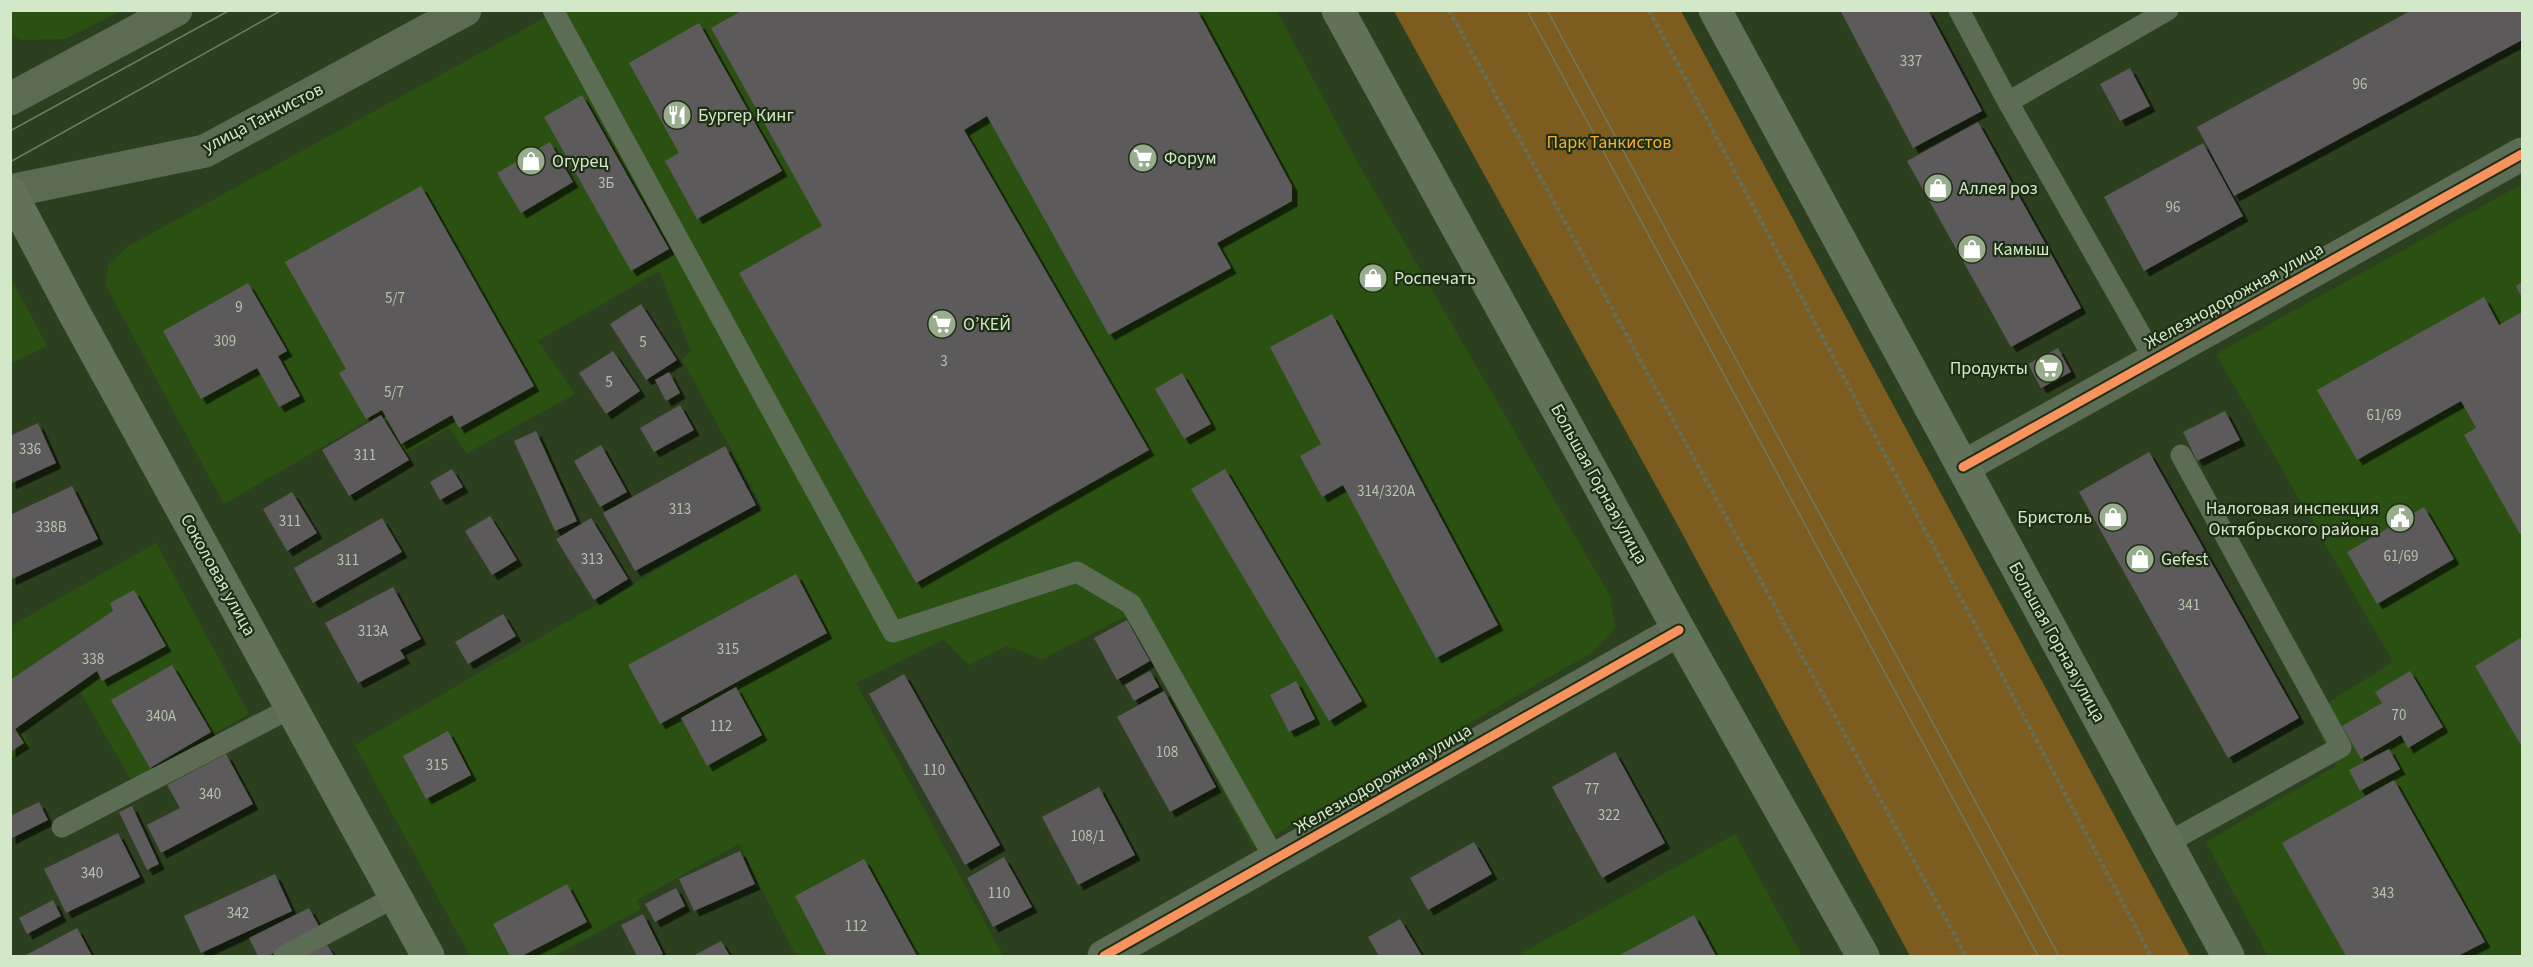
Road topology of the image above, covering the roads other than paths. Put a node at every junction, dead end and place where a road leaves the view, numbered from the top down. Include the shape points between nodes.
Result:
1 (176, 10) edge
2 (465, 10) edge
3 (553, 10) edge
4 (1338, 10) edge
5 (1715, 10) edge
6 (1959, 10) edge
7 (2168, 10) edge
8 (10, 99) edge
9 (2008, 102) junction
10 (2523, 154) edge
11 (10, 192) edge
12 (2154, 360) junction
13 (2181, 455) dead end
14 (1963, 467) junction
15 (1679, 630) junction
16 (291, 708) junction
17 (62, 827) dead end
18 (2167, 843) junction
19 (1275, 859) junction
20 (395, 897) junction
21 (284, 957) edge
22 (428, 957) edge
23 (1104, 957) edge
24 (1863, 957) edge
25 (2228, 957) edge

1 - 8 main road
2 - 11 main road, улица Танкистов via 205,152
3 - 19 lane via 893,632 1077,572 1131,604
4 - 15 main road, Большая Горная улица
5 - 14 main road, Большая Горная улица
6 - 9 lane
7 - 9 lane
9 - 12 lane
10 - 12 street, Железнодорожная улица
11 - 16 main road, Соколовая улица
12 - 14 street, Железнодорожная улица
13 - 18 lane via 2341,747
14 - 18 main road, Большая Горная улица
15 - 19 street, Железнодорожная улица
15 - 24 main road, Большая Горная улица
16 - 17 lane
16 - 20 main road, Соколовая улица
18 - 25 main road, Большая Горная улица
19 - 23 street, Железнодорожная улица
20 - 21 lane
20 - 22 main road, Соколовая улица

